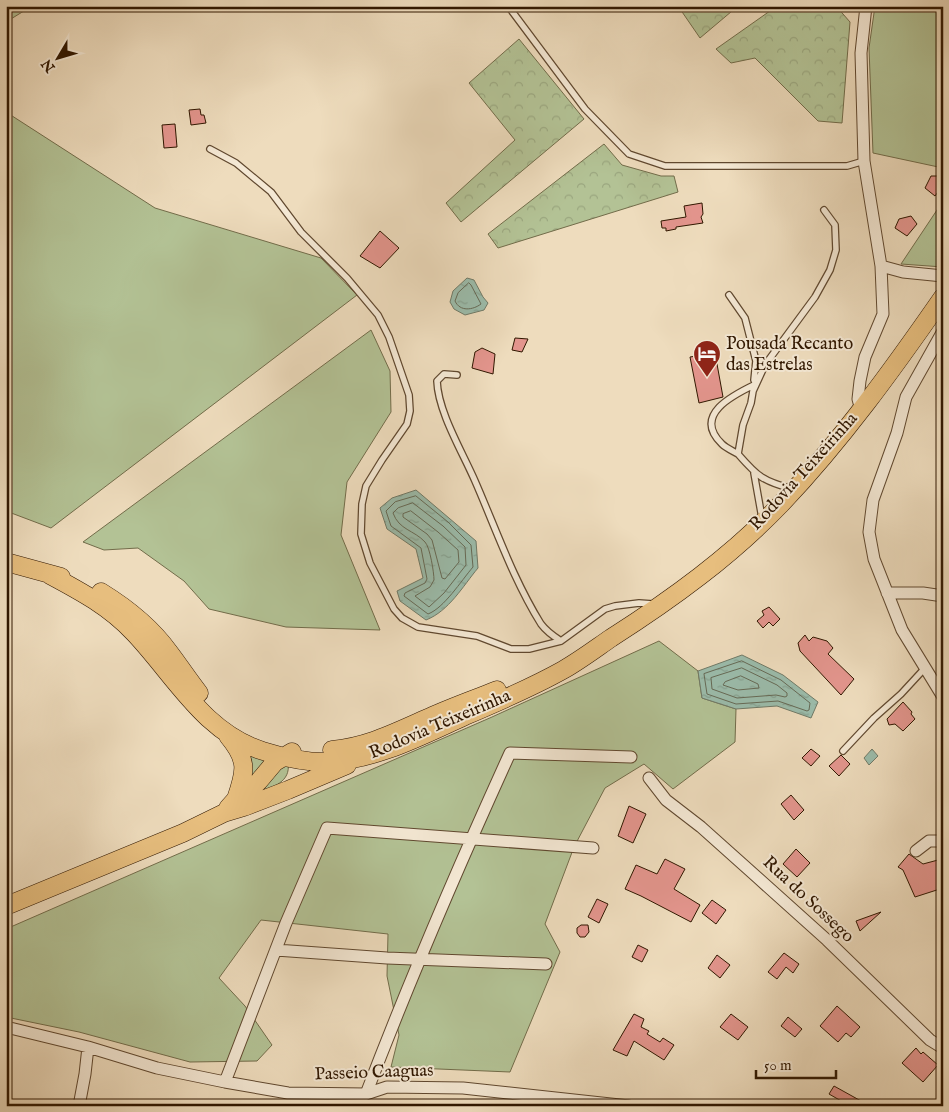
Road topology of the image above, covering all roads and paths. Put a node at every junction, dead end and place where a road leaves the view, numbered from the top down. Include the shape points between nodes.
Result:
1 (508, 6) edge
2 (866, 6) edge
3 (210, 149) dead end
4 (864, 161) junction
5 (824, 210) dead end
6 (881, 266) junction
7 (943, 276) edge
8 (729, 295) dead end
9 (943, 298) edge
10 (943, 331) edge
11 (457, 375) dead end
12 (756, 384) junction
13 (861, 410) junction
14 (738, 454) junction
15 (754, 473) junction
16 (794, 490) junction
17 (762, 522) junction
18 (6, 562) edge
19 (50, 575) junction
20 (887, 593) junction
21 (943, 596) edge
22 (663, 605) junction
23 (561, 641) junction
24 (588, 653) junction
25 (925, 668) junction
26 (943, 697) edge
27 (226, 734) junction
28 (291, 752) junction
29 (843, 752) dead end
30 (631, 757) dead end
31 (361, 758) junction
32 (648, 778) dead end
33 (275, 794) junction
34 (236, 799) junction
35 (224, 813) junction
36 (471, 839) junction
37 (943, 841) edge
38 (593, 848) dead end
39 (916, 851) dead end
40 (6, 906) edge
41 (276, 950) junction
42 (420, 960) junction
43 (546, 964) dead end
44 (6, 1027) edge
45 (88, 1046) junction
46 (943, 1048) edge
47 (225, 1082) junction
48 (366, 1094) junction
49 (78, 1106) edge
50 (629, 1106) edge

1 - 4 lane via 585,109 629,154 665,166 847,166
2 - 4 street via 861,53
3 - 23 lane via 236,163 271,192 301,232 348,278 378,315 389,337 409,396 410,411 407,424 366,486 361,534 370,563 394,609 418,627 477,636 511,649 529,649
4 - 6 street
5 - 12 lane via 835,225 836,250 830,270 815,297 765,364
6 - 7 street
6 - 13 street via 883,314 863,365 858,399
8 - 12 lane via 746,318 756,361
9 - 13 main road, Rodovia Teixeirinha
10 - 20 street via 906,397 872,500 869,532 874,559
11 - 23 lane via 444,374 437,382 448,423 514,574 542,624
12 - 14 lane
12 - 14 lane via 712,414 711,424 721,443
13 - 16 main road, Rodovia Teixeirinha
14 - 15 lane
15 - 16 lane via 773,485
15 - 17 lane
16 - 17 main road, Rodovia Teixeirinha
17 - 22 main road, Rodovia Teixeirinha
18 - 19 main road, Rodovia Teixeirinha
19 - 27 main road, Rodovia Teixeirinha via 92,598 134,632 194,704
19 - 28 main road, Rodovia Teixeirinha via 74,579 122,605 168,650 208,703 250,735
20 - 21 street
20 - 25 street via 902,630
22 - 23 lane via 639,603 605,609
22 - 24 main road, Rodovia Teixeirinha
24 - 28 main road, Rodovia Teixeirinha via 367,744 344,749
24 - 31 main road, Rodovia Teixeirinha via 565,669 512,696
25 - 26 street
25 - 29 lane
27 - 28 main road, Rodovia Teixeirinha via 261,750
27 - 34 main road via 239,749 243,761 244,775
28 - 31 main road, Rodovia Teixeirinha via 299,760 324,762
28 - 33 main road via 290,778
28 - 34 main road via 275,762 250,790
30 - 36 street via 510,753
31 - 33 main road
32 - 46 street, Rua do Sossego via 666,800 765,884 930,1040
33 - 35 main road
34 - 35 main road
35 - 40 main road
36 - 38 street
36 - 41 street via 327,828
36 - 42 street
37 - 39 street via 929,841
41 - 42 street
41 - 47 street
42 - 43 street
42 - 48 street
44 - 45 street, Passeio Caaguas
45 - 47 street, Passeio Caaguas via 157,1068
45 - 49 street
47 - 48 street, Passeio Caaguas via 288,1092
48 - 50 street, Passeio Caaguas via 387,1087 463,1088

